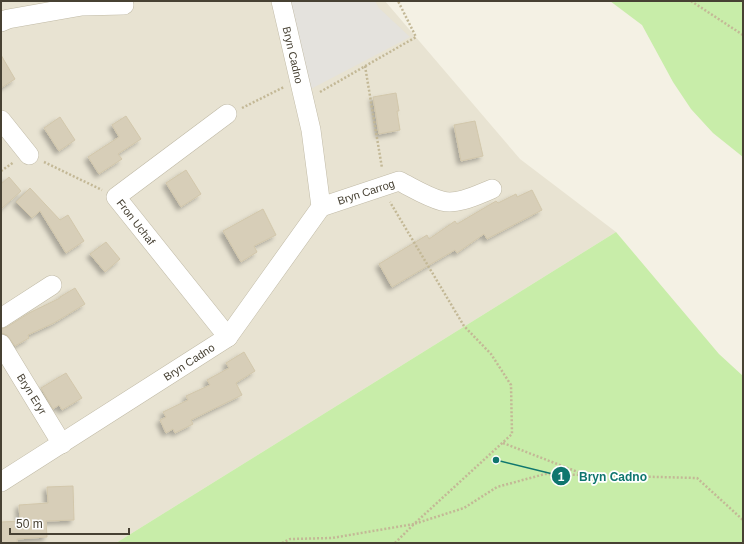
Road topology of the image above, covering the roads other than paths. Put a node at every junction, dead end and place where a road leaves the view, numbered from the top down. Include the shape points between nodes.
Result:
1 (281, 1) edge
2 (124, 4) dead end
3 (1, 22) edge
4 (227, 114) road end
5 (1, 120) edge
6 (29, 155) road end
7 (492, 189) dead end
8 (321, 207) junction
9 (52, 285) dead end
10 (1, 318) edge
11 (228, 337) junction
12 (1, 344) edge
13 (62, 444) junction
14 (1, 482) edge

1 - 8 street, Bryn Cadno via 311,130
2 - 3 street via 82,6
4 - 11 street, Fron Uchaf via 116,197
5 - 6 street
7 - 8 street, Bryn Carrog via 454,202 442,201 399,181
8 - 11 street, Bryn Cadno
9 - 10 street
11 - 13 street, Bryn Cadno
12 - 13 street, Bryn Eryr
13 - 14 street, Bryn Cadno

